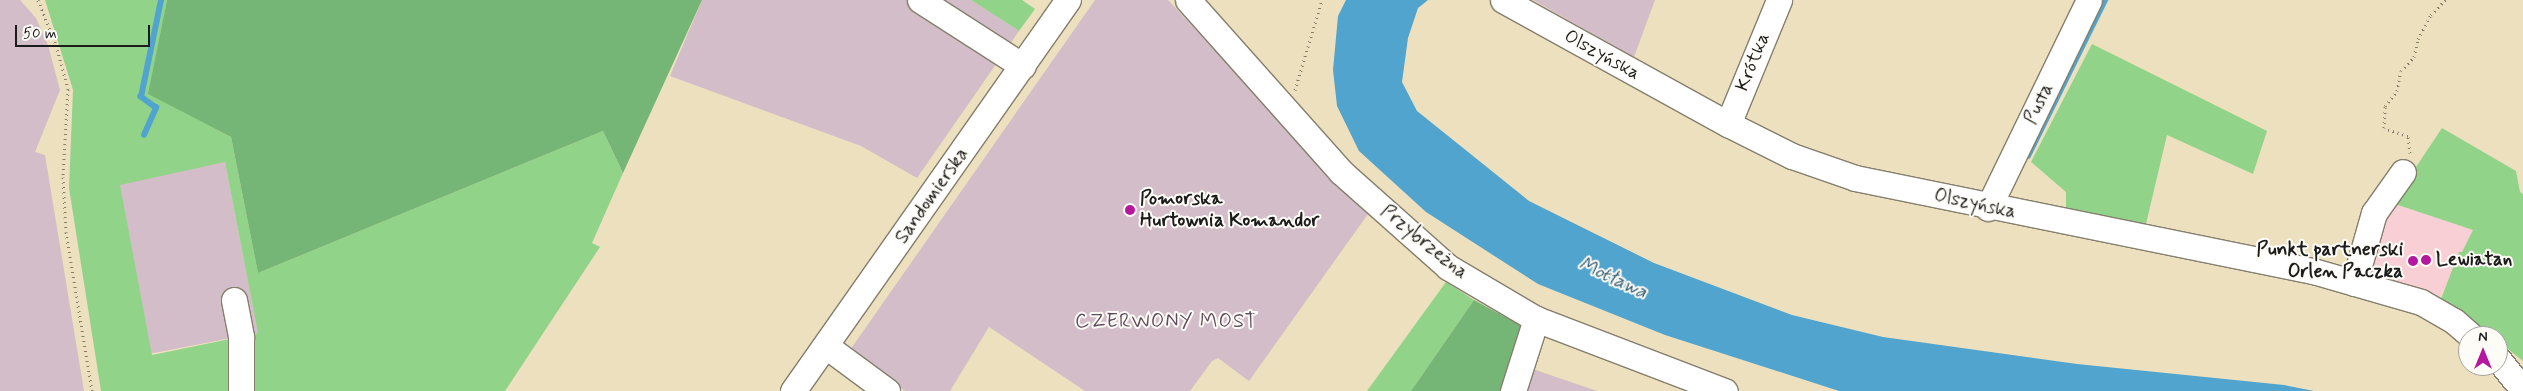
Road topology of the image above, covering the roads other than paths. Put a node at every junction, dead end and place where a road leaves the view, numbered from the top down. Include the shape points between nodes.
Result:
1 (920, 0) edge
2 (1068, 0) edge
3 (1188, 0) edge
4 (1503, 0) edge
5 (1779, 0) edge
6 (2089, 0) edge
7 (1023, 66) junction
8 (1728, 124) junction
9 (2403, 172) road end
10 (1988, 208) junction
11 (2354, 283) junction
12 (234, 300) dead end
13 (1536, 319) junction
14 (2460, 326) edge
15 (826, 346) junction
16 (2508, 371) edge
17 (2523, 390) edge
18 (241, 391) edge
19 (793, 391) edge
20 (887, 391) edge
21 (1513, 391) edge
22 (1725, 391) edge

1 - 7 street
2 - 7 street, Sandomierska
3 - 13 street, Przybrzeżna via 1341,172 1448,267
4 - 8 street, Olszyńska
5 - 8 street, Krótka
6 - 10 street, Pusta
7 - 15 street, Sandomierska
8 - 10 street, Olszyńska via 1792,156 1855,178
9 - 11 street via 2374,213
10 - 11 street, Olszyńska via 2313,271
11 - 14 street, Olszyńska via 2421,302
12 - 18 street via 241,336
13 - 21 street
13 - 22 street, Przybrzeżna
15 - 19 street, Sandomierska
15 - 20 street
16 - 17 street

